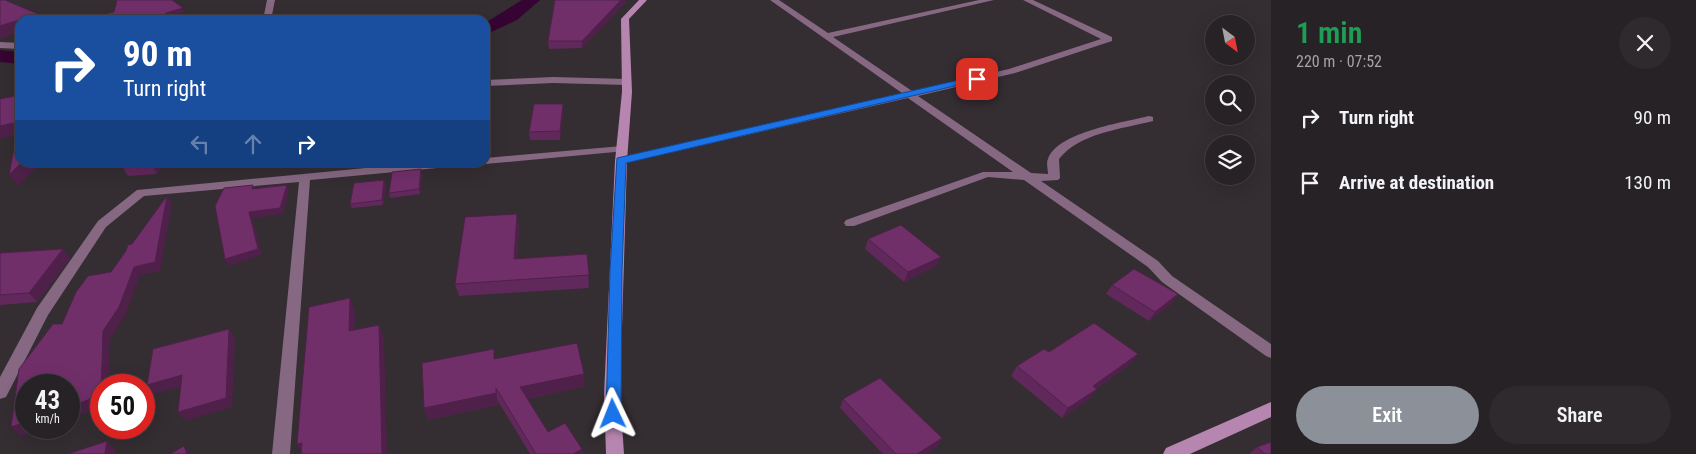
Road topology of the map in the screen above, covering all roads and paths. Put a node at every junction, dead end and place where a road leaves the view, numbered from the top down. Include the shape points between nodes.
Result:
1 (271, 0) edge
2 (644, 0) edge
3 (774, 0) edge
4 (990, 0) edge
5 (1026, 0) edge
6 (268, 15) edge
7 (827, 36) junction
8 (0, 45) edge
9 (15, 46) edge
10 (627, 82) junction
11 (490, 83) edge
12 (908, 94) junction
13 (1149, 119) dead end
14 (621, 155) junction
15 (490, 161) edge
16 (414, 167) edge
17 (1027, 176) junction
18 (305, 177) junction
19 (850, 223) dead end
20 (1271, 352) edge
21 (0, 392) edge
22 (1271, 408) edge
23 (281, 454) edge
24 (615, 454) edge
25 (1172, 454) edge

1 - 6 street
2 - 10 main road via 625,19
3 - 7 street
4 - 7 street
5 - 12 street via 1109,39 1012,71
7 - 12 street
8 - 9 street
10 - 11 street
10 - 14 main road
12 - 14 street
12 - 17 street
13 - 17 street via 1099,131 1063,146 1053,159 1054,178
14 - 15 street
14 - 24 main road via 612,394
16 - 18 street
17 - 19 street via 988,174
17 - 20 street
18 - 21 street via 141,193 102,224 42,312
18 - 23 street
22 - 25 main road

